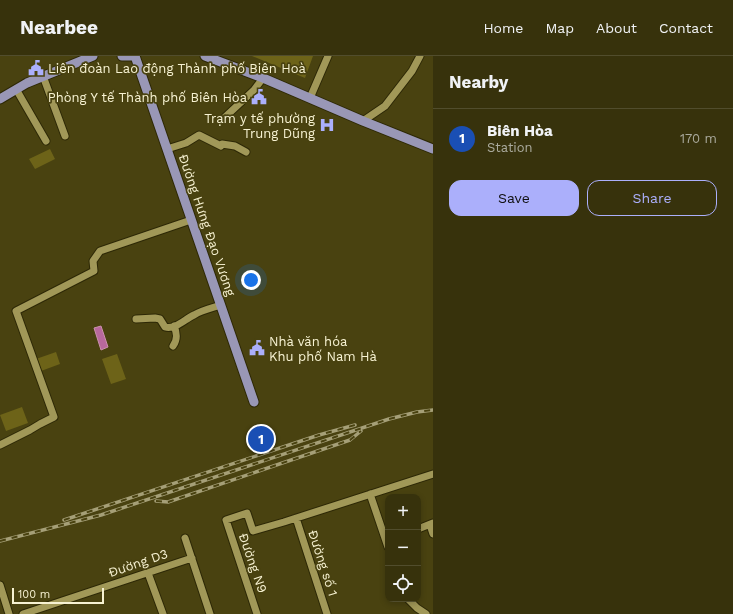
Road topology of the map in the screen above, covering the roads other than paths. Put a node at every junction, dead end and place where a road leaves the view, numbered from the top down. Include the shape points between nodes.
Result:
1 (93, 56) edge
2 (122, 56) edge
3 (134, 56) edge
4 (205, 56) edge
5 (328, 56) edge
6 (420, 56) edge
7 (43, 76) junction
8 (263, 78) junction
9 (16, 89) junction
10 (0, 98) edge
11 (310, 98) junction
12 (224, 118) dead end
13 (363, 121) junction
14 (64, 136) dead end
15 (46, 141) dead end
16 (167, 149) junction
17 (433, 149) edge
18 (246, 152) dead end
19 (192, 220) junction
20 (221, 305) junction
21 (136, 319) dead end
22 (174, 326) junction
23 (173, 346) dead end
24 (254, 402) dead end
25 (0, 445) edge
26 (433, 474) edge
27 (370, 494) junction
28 (296, 518) junction
29 (432, 524) edge
30 (421, 527) edge
31 (385, 534) edge
32 (433, 534) edge
33 (185, 538) dead end
34 (192, 558) junction
35 (148, 573) junction
36 (0, 585) edge
37 (411, 602) edge
38 (9, 614) edge
39 (23, 614) edge
40 (163, 614) edge
41 (210, 614) edge
42 (257, 614) edge
43 (327, 614) edge
44 (426, 614) edge

1 - 7 main road
2 - 3 main road
3 - 16 main road, Đường Hưng Đạo Vương
4 - 8 main road
5 - 11 street
6 - 13 street via 412,72 385,106
7 - 9 main road
7 - 14 street
8 - 11 main road
8 - 12 street
9 - 10 main road
9 - 15 street
11 - 13 main road
13 - 17 main road
16 - 18 street via 186,143 199,135 221,146 236,146
16 - 19 main road, Đường Hưng Đạo Vương
19 - 20 main road, Đường Hưng Đạo Vương
19 - 25 street via 100,251 93,261 94,272 16,311 54,417
20 - 22 street
20 - 24 main road, Đường Hưng Đạo Vương
21 - 22 street via 155,318 160,319 167,328
22 - 23 street via 177,335
26 - 27 street
27 - 28 street
27 - 31 street
28 - 42 street, Đường N9 via 253,531 247,513 226,520
28 - 43 street, Đường số 1
29 - 30 street
29 - 32 street
33 - 34 street
34 - 35 street, Đường D3
34 - 41 street
35 - 39 street, Đường D3
35 - 40 street
36 - 38 street
37 - 44 street

